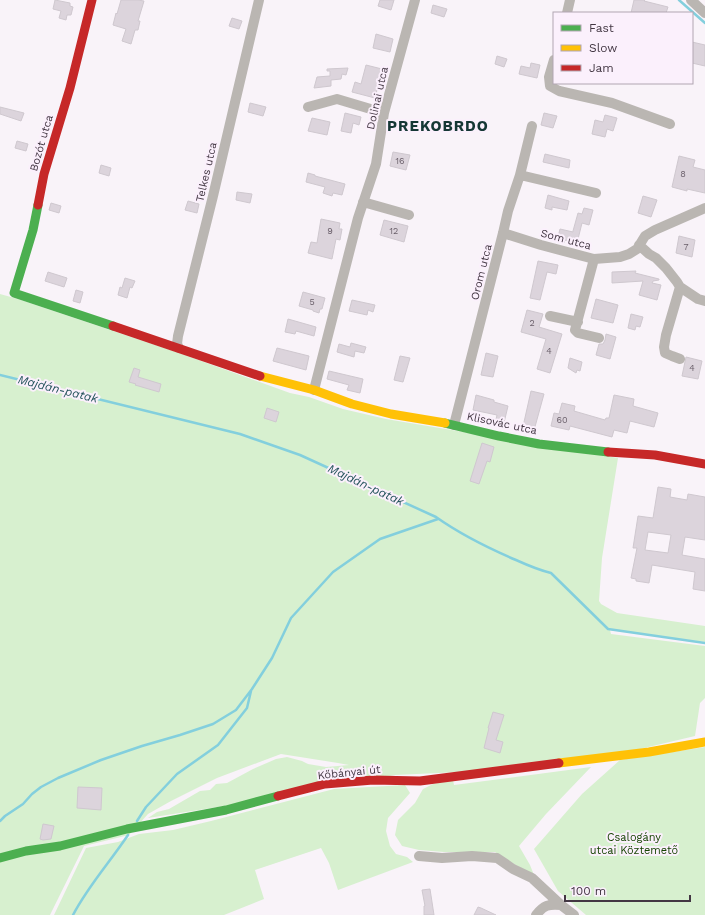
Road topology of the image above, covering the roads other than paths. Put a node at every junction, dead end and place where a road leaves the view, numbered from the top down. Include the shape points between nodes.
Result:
1 (92, 0) edge
2 (259, 0) edge
3 (415, 0) edge
4 (570, 0) edge
5 (690, 0) edge
6 (566, 12) edge
7 (705, 13) edge
8 (553, 63) edge
9 (308, 107) dead end
10 (384, 113) junction
11 (670, 124) dead end
12 (532, 126) dead end
13 (520, 175) junction
14 (596, 193) dead end
15 (363, 202) junction
16 (705, 208) edge
17 (409, 215) dead end
18 (503, 233) junction
19 (640, 245) junction
20 (594, 258) junction
21 (680, 287) junction
22 (14, 293) joint
23 (705, 301) edge
24 (550, 316) dead end
25 (578, 322) junction
26 (599, 338) dead end
27 (179, 348) junction
28 (680, 358) dead end
29 (314, 390) junction
30 (454, 425) junction
31 (705, 464) edge
32 (705, 742) edge
33 (419, 856) dead end
34 (0, 858) edge
35 (561, 905) junction
36 (536, 915) edge
37 (574, 915) edge

1 - 22 street, Bozót utca via 70,88 44,174 33,230
2 - 27 street, Telkes utca via 178,336
3 - 10 street, Dolinai utca
4 - 6 street
5 - 7 street
8 - 11 street via 549,77 550,86
9 - 10 street via 337,99
10 - 15 street, Dolinai utca via 376,164
12 - 13 street, Orom utca
13 - 14 street
13 - 18 street, Orom utca
15 - 17 street
15 - 29 street, Dolinai utca
16 - 19 street, Som utca via 655,230 646,236
18 - 20 street, Som utca
18 - 30 street, Orom utca
19 - 20 street, Som utca via 636,250 620,257
19 - 21 street via 666,268
20 - 25 street
21 - 23 street
21 - 28 street via 664,347 666,352
22 - 27 street, Klisovác utca
24 - 25 street
25 - 26 street via 575,330 578,333
27 - 29 street, Klisovác utca via 260,376
29 - 30 street, Klisovác utca via 352,404 391,414
30 - 31 street, Klisovác utca via 539,444 654,455
32 - 34 street, Kőbányai út via 649,752 420,781 373,780 326,784 226,810
33 - 35 street via 497,858 532,878
35 - 36 street via 545,905
35 - 37 street

